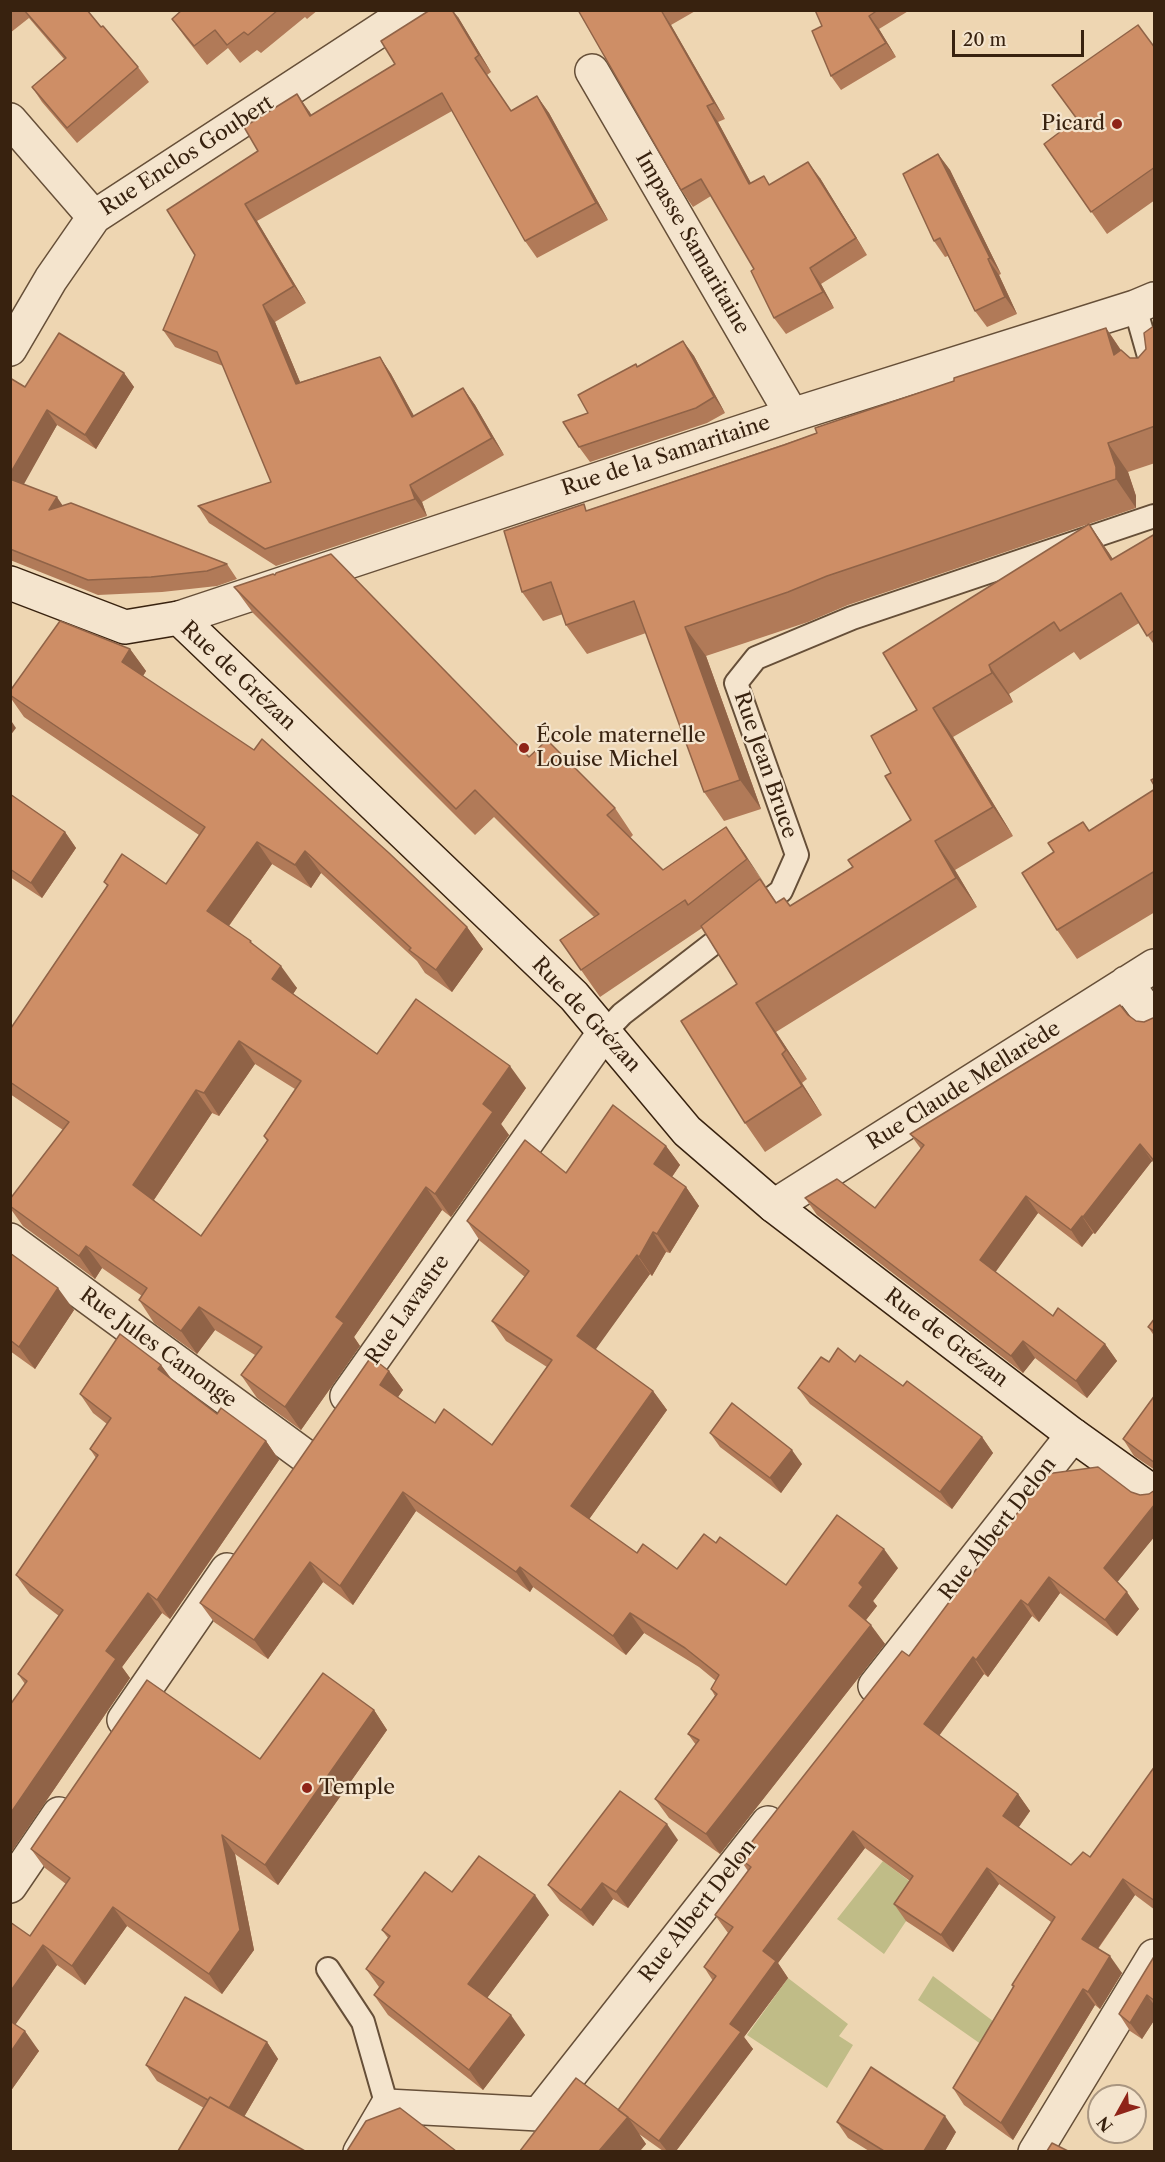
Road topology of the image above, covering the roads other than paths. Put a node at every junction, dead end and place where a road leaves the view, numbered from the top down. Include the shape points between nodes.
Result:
1 (411, 10) edge
2 (592, 71) dead end
3 (10, 120) edge
4 (94, 217) junction
5 (1145, 303) edge
6 (10, 349) edge
7 (1155, 374) edge
8 (792, 415) junction
9 (1155, 516) edge
10 (10, 583) edge
11 (179, 618) junction
12 (1155, 966) edge
13 (1126, 983) junction
14 (1155, 1020) edge
15 (604, 1033) junction
16 (774, 1206) junction
17 (10, 1240) edge
18 (1073, 1435) junction
19 (299, 1466) joint
20 (1155, 1492) edge
21 (245, 1544) edge
22 (858, 1708) edge
23 (104, 1749) edge
24 (78, 1788) edge
25 (784, 1803) edge
26 (10, 1886) edge
27 (1155, 1956) edge
28 (328, 1969) dead end
29 (387, 2106) junction
30 (360, 2151) edge
31 (1035, 2151) edge

1 - 4 street, Rue Enclos Goubert
2 - 8 street, Impasse Samaritaine
3 - 4 street
4 - 6 street, Rue Enclos Goubert
5 - 7 lane
5 - 8 street, Rue de la Samaritaine
8 - 11 street, Rue de la Samaritaine
9 - 15 lane, Rue Jean Bruce via 852,618 756,658 736,683 796,855 781,891 622,1014
10 - 11 street, Rue de Grézan via 125,627
11 - 15 street, Rue de Grézan via 566,988
12 - 13 street, Rue Claude Mellarède
13 - 14 street
13 - 16 street, Rue Claude Mellarède
15 - 16 street, Rue de Grézan via 687,1131
15 - 19 street, Rue Lavastre
16 - 18 street, Rue de Grézan
17 - 19 street, Rue Jules Canonge
18 - 20 street, Rue de Grézan
18 - 22 street, Rue Albert Delon
21 - 23 street
24 - 26 street
25 - 29 street, Rue Albert Delon via 539,2114
27 - 31 street
28 - 29 lane via 363,2022
29 - 30 street

